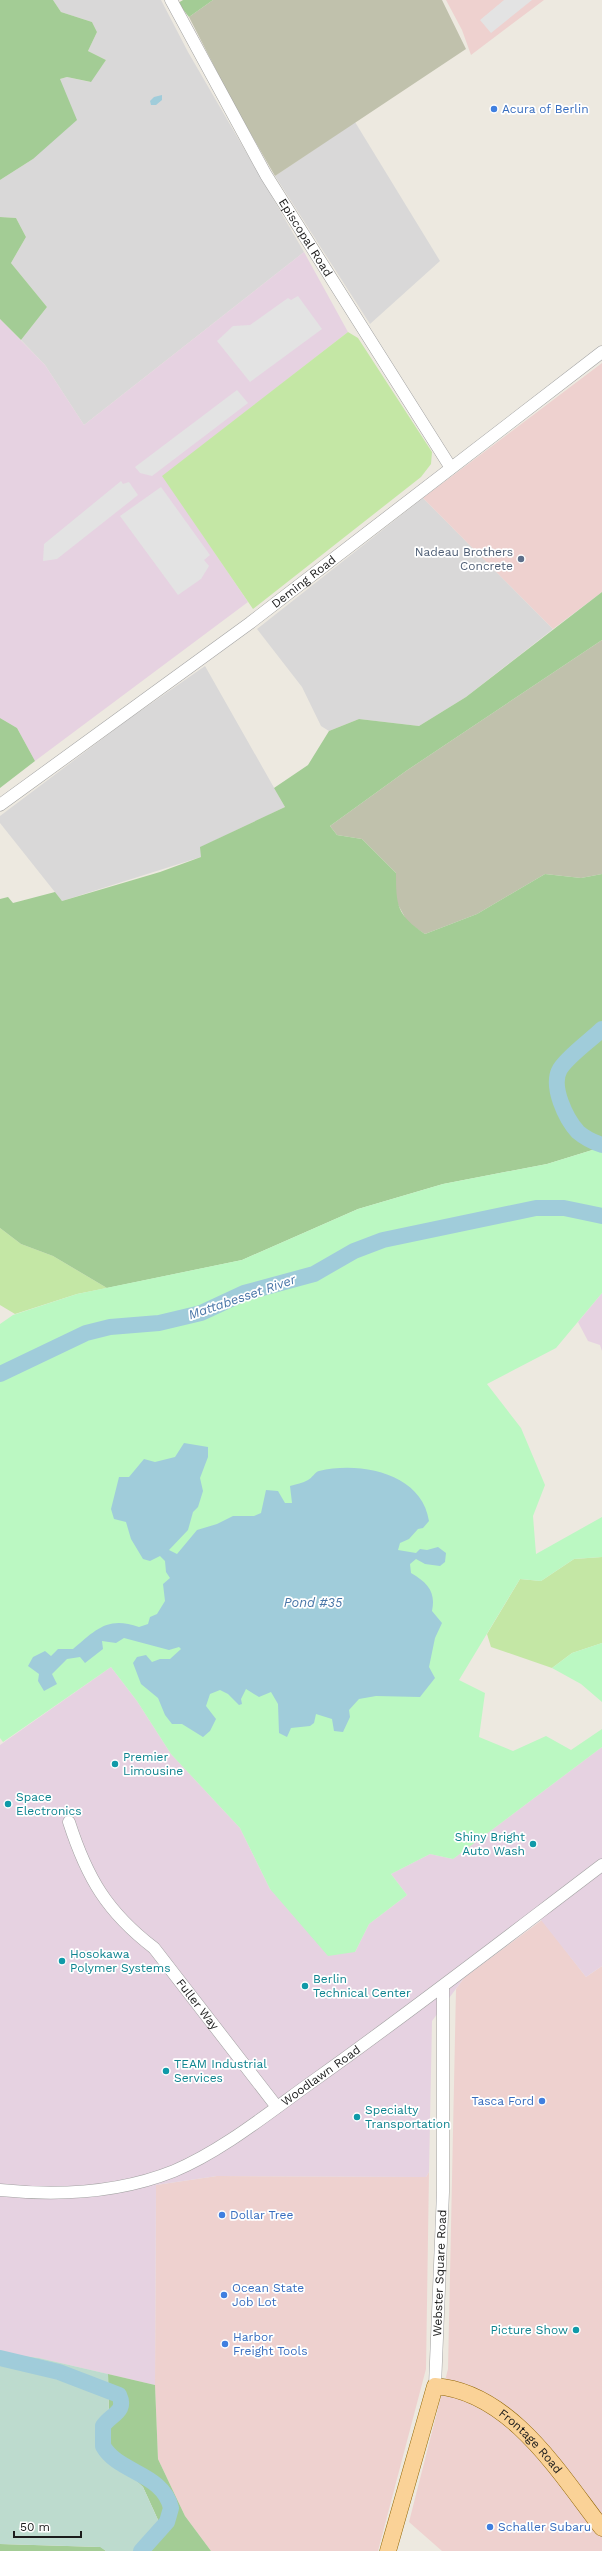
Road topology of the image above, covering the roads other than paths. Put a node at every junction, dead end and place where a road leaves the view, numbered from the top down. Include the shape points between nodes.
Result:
1 (171, 0) edge
2 (602, 352) edge
3 (451, 468) junction
4 (0, 805) edge
5 (69, 1822) dead end
6 (602, 1865) edge
7 (443, 1988) junction
8 (277, 2107) junction
9 (0, 2190) edge
10 (435, 2386) junction
11 (602, 2528) edge
12 (388, 2551) edge

1 - 3 street, Episcopal Road via 266,175
2 - 3 street, Deming Road
3 - 4 street, Deming Road via 250,623
5 - 8 street, Fuller Way via 81,1860 105,1901 129,1929 154,1948
6 - 7 street, Woodlawn Road
7 - 8 street, Woodlawn Road
7 - 10 street, Webster Square Road via 443,2192
8 - 9 street, Woodlawn Road via 225,2142 174,2171 144,2180 64,2193
10 - 11 main road, Frontage Road via 464,2392 514,2424 538,2448
10 - 12 main road, Webster Square Road

